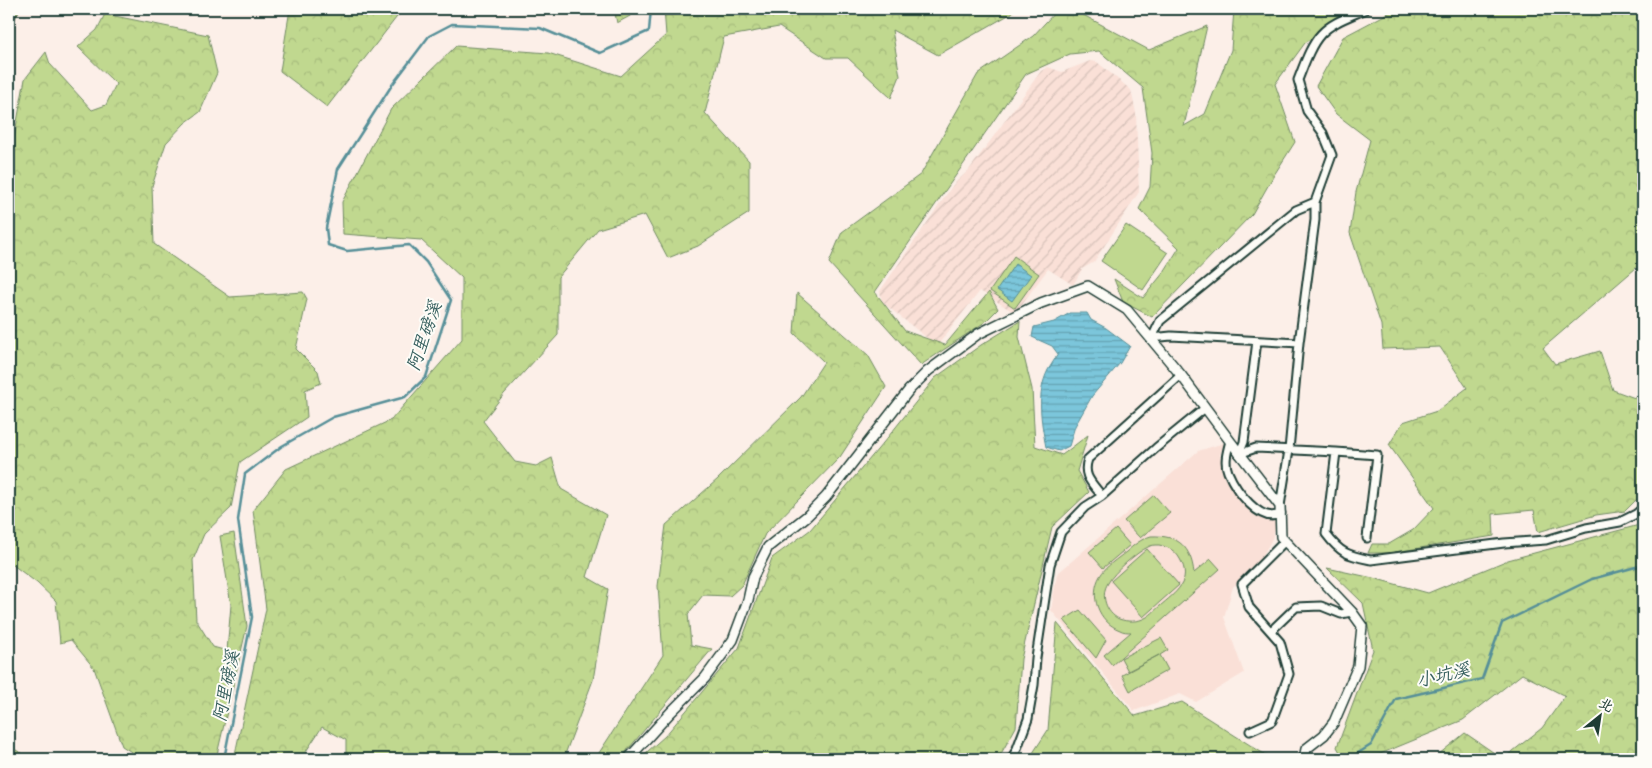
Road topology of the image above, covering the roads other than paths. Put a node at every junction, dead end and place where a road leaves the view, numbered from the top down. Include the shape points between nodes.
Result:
1 (1366, 9) edge
2 (1315, 202) junction
3 (1152, 338) junction
4 (1257, 341) junction
5 (1299, 343) junction
6 (1181, 375) junction
7 (1205, 408) junction
8 (1230, 442) junction
9 (1289, 450) junction
10 (1336, 452) junction
11 (1239, 454) junction
12 (1102, 496) junction
13 (1643, 508) edge
14 (1281, 510) junction
15 (1367, 538) dead end
16 (1285, 541) junction
17 (1352, 612) junction
18 (1272, 630) junction
19 (1250, 731) dead end
20 (628, 759) edge
21 (1011, 759) edge
22 (1304, 759) edge

1 - 2 street via 1330,26 1321,34 1298,80 1308,111 1323,133 1332,155
2 - 3 street via 1296,210 1160,321
2 - 5 street
3 - 4 street via 1171,336
3 - 6 street
3 - 20 street via 1127,310 1088,286 1041,302 978,334 928,371 909,390 826,497 808,516 768,547 753,577 733,640 705,678
4 - 5 street
4 - 11 street via 1244,442
5 - 9 street
6 - 7 street
6 - 12 street via 1088,459 1085,468 1088,478
7 - 8 street
7 - 12 street
8 - 11 street
8 - 14 street via 1226,458 1228,472 1240,492 1257,512 1278,516
9 - 10 street
9 - 11 street via 1256,448
9 - 14 street
10 - 13 street via 1326,534 1349,556 1371,560 1546,540 1620,522
10 - 15 street via 1377,455
11 - 14 street
12 - 21 street via 1085,507 1061,532 1050,565 1028,719
14 - 16 street via 1281,537
16 - 17 street
16 - 18 street via 1242,584 1249,607
17 - 18 street via 1341,614 1321,606 1296,607
17 - 22 street via 1362,626 1358,666 1334,722 1324,735 1306,748
18 - 19 street via 1280,642 1289,674 1272,721

